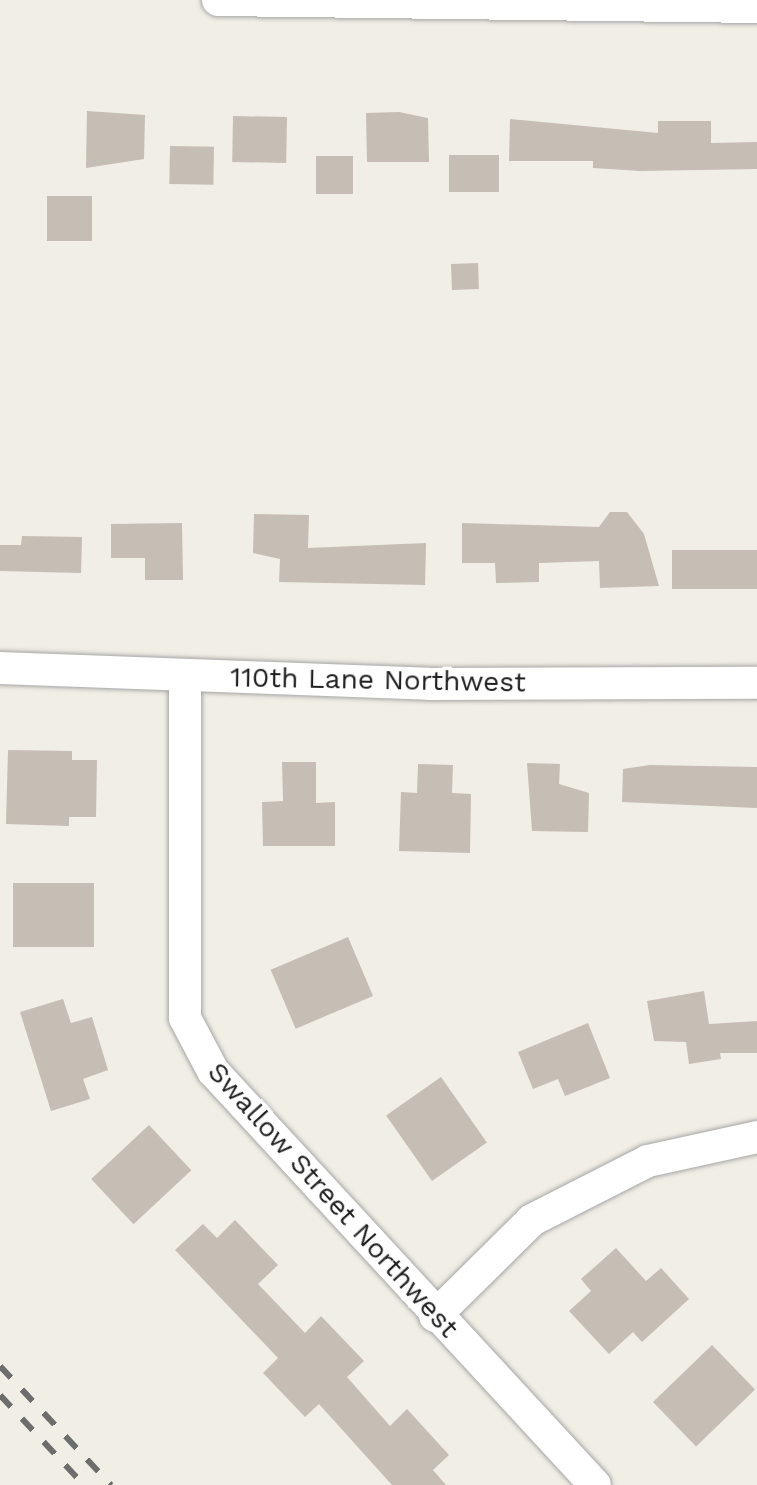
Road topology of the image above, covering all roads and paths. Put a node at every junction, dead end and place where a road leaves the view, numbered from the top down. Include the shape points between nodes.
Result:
1 (218, 0) edge
2 (305, 1) edge
3 (757, 7) edge
4 (0, 668) edge
5 (185, 675) junction
6 (757, 683) edge
7 (757, 1137) edge
8 (435, 1316) junction
9 (595, 1485) edge

1 - 2 street
2 - 3 street
4 - 5 street, 110th Lane Northwest
5 - 6 street, 110th Lane Northwest
5 - 8 street, Swallow Street Northwest via 182,1011 213,1071
7 - 8 street via 648,1161 532,1220
8 - 9 street, Swallow Street Northwest

